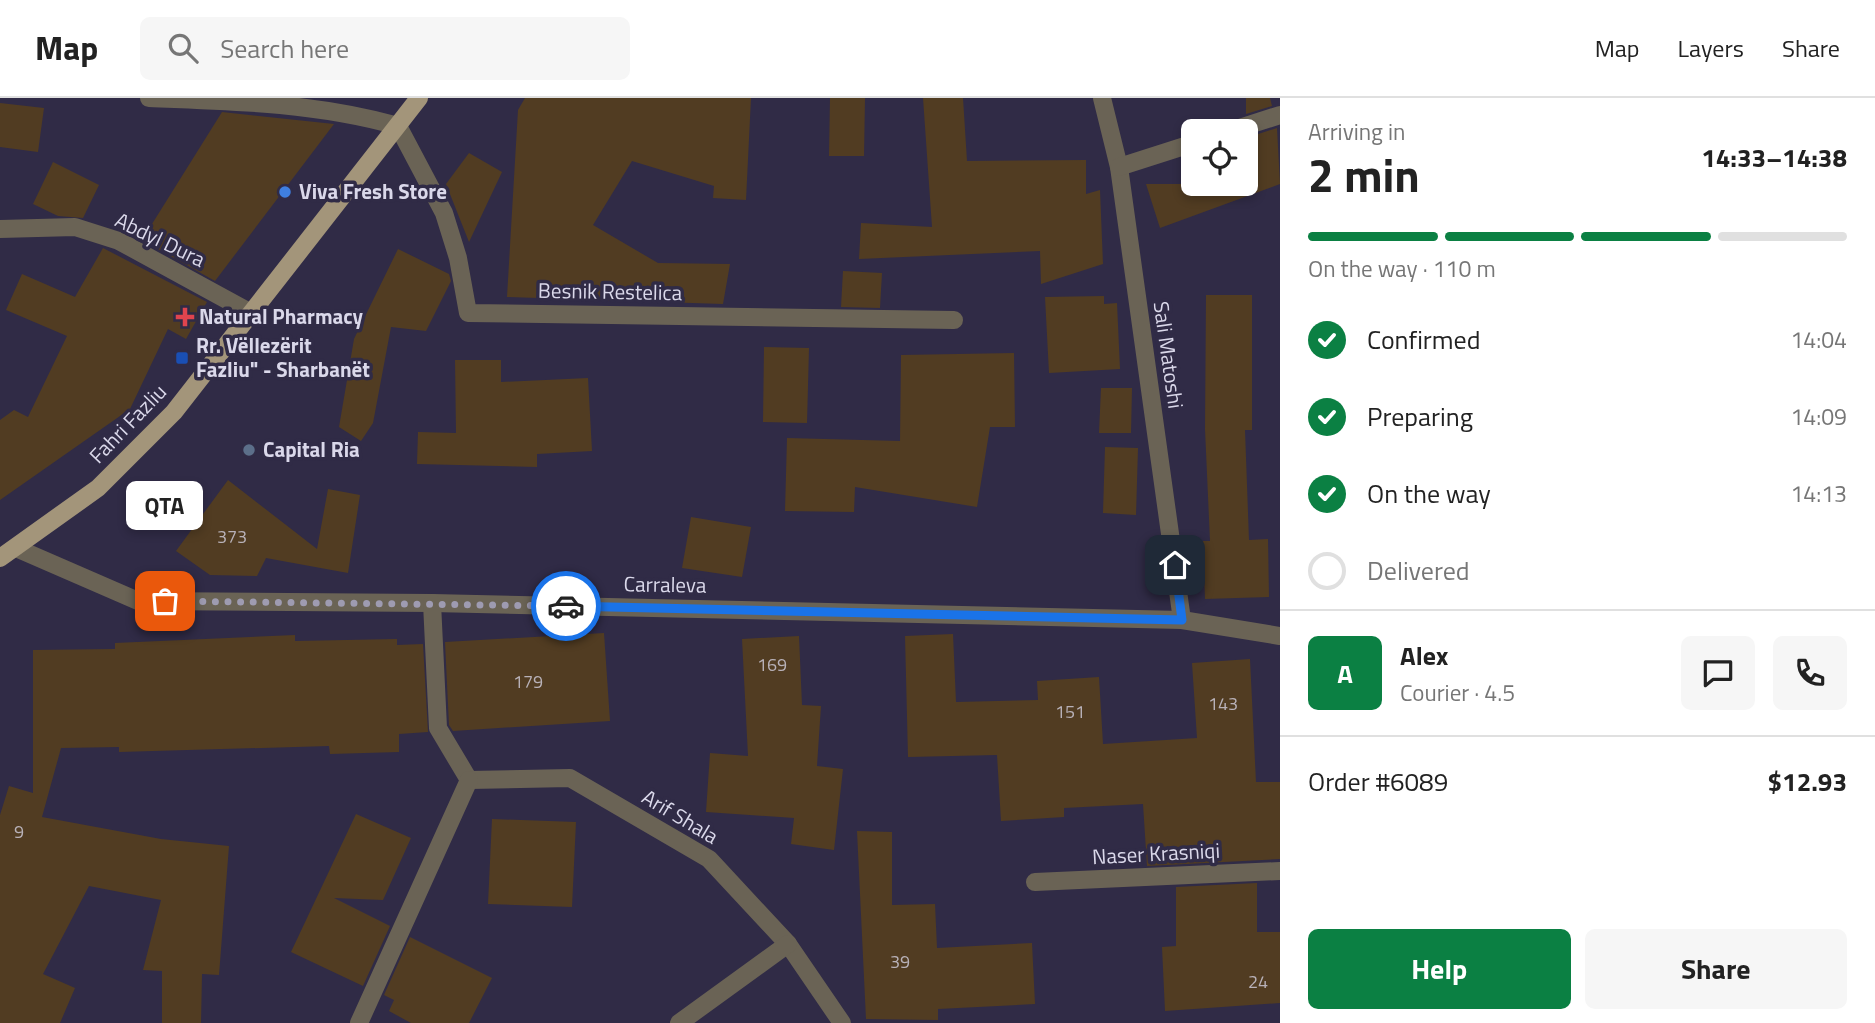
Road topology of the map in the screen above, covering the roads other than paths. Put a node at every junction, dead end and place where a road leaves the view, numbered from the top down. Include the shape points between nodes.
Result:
1 (149, 98) edge
2 (419, 98) edge
3 (1102, 98) edge
4 (1280, 115) edge
5 (1258, 122) edge
6 (398, 126) junction
7 (1181, 147) edge
8 (1119, 167) junction
9 (0, 229) edge
10 (251, 313) junction
11 (954, 320) dead end
12 (16, 548) junction
13 (0, 558) edge
14 (432, 603) junction
15 (1182, 620) junction
16 (1280, 636) edge
17 (469, 780) junction
18 (1280, 871) edge
19 (1035, 882) dead end
20 (788, 944) junction
21 (359, 1023) edge
22 (678, 1023) edge
23 (842, 1023) edge

1 - 6 street via 302,106 349,112
2 - 6 main road, Fahri Fazliu
3 - 8 street, Sali Matoshi
4 - 5 street
6 - 10 main road, Fahri Fazliu
6 - 11 street, Besnik Restelica via 444,213 468,313
7 - 8 street
8 - 15 street, Sali Matoshi
9 - 10 street, Abdyl Dura via 75,227 119,240
10 - 12 main road, Fahri Fazliu via 146,441 98,488
12 - 13 main road, Fahri Fazliu
12 - 14 street, Carraleva via 138,601
14 - 15 street, Carraleva
14 - 17 street via 438,728
15 - 16 street, Carraleva
17 - 20 street, Arif Shala via 570,778 709,859
17 - 21 street
18 - 19 street, Naser Krasniqi
20 - 22 street
20 - 23 street, Arif Shala

